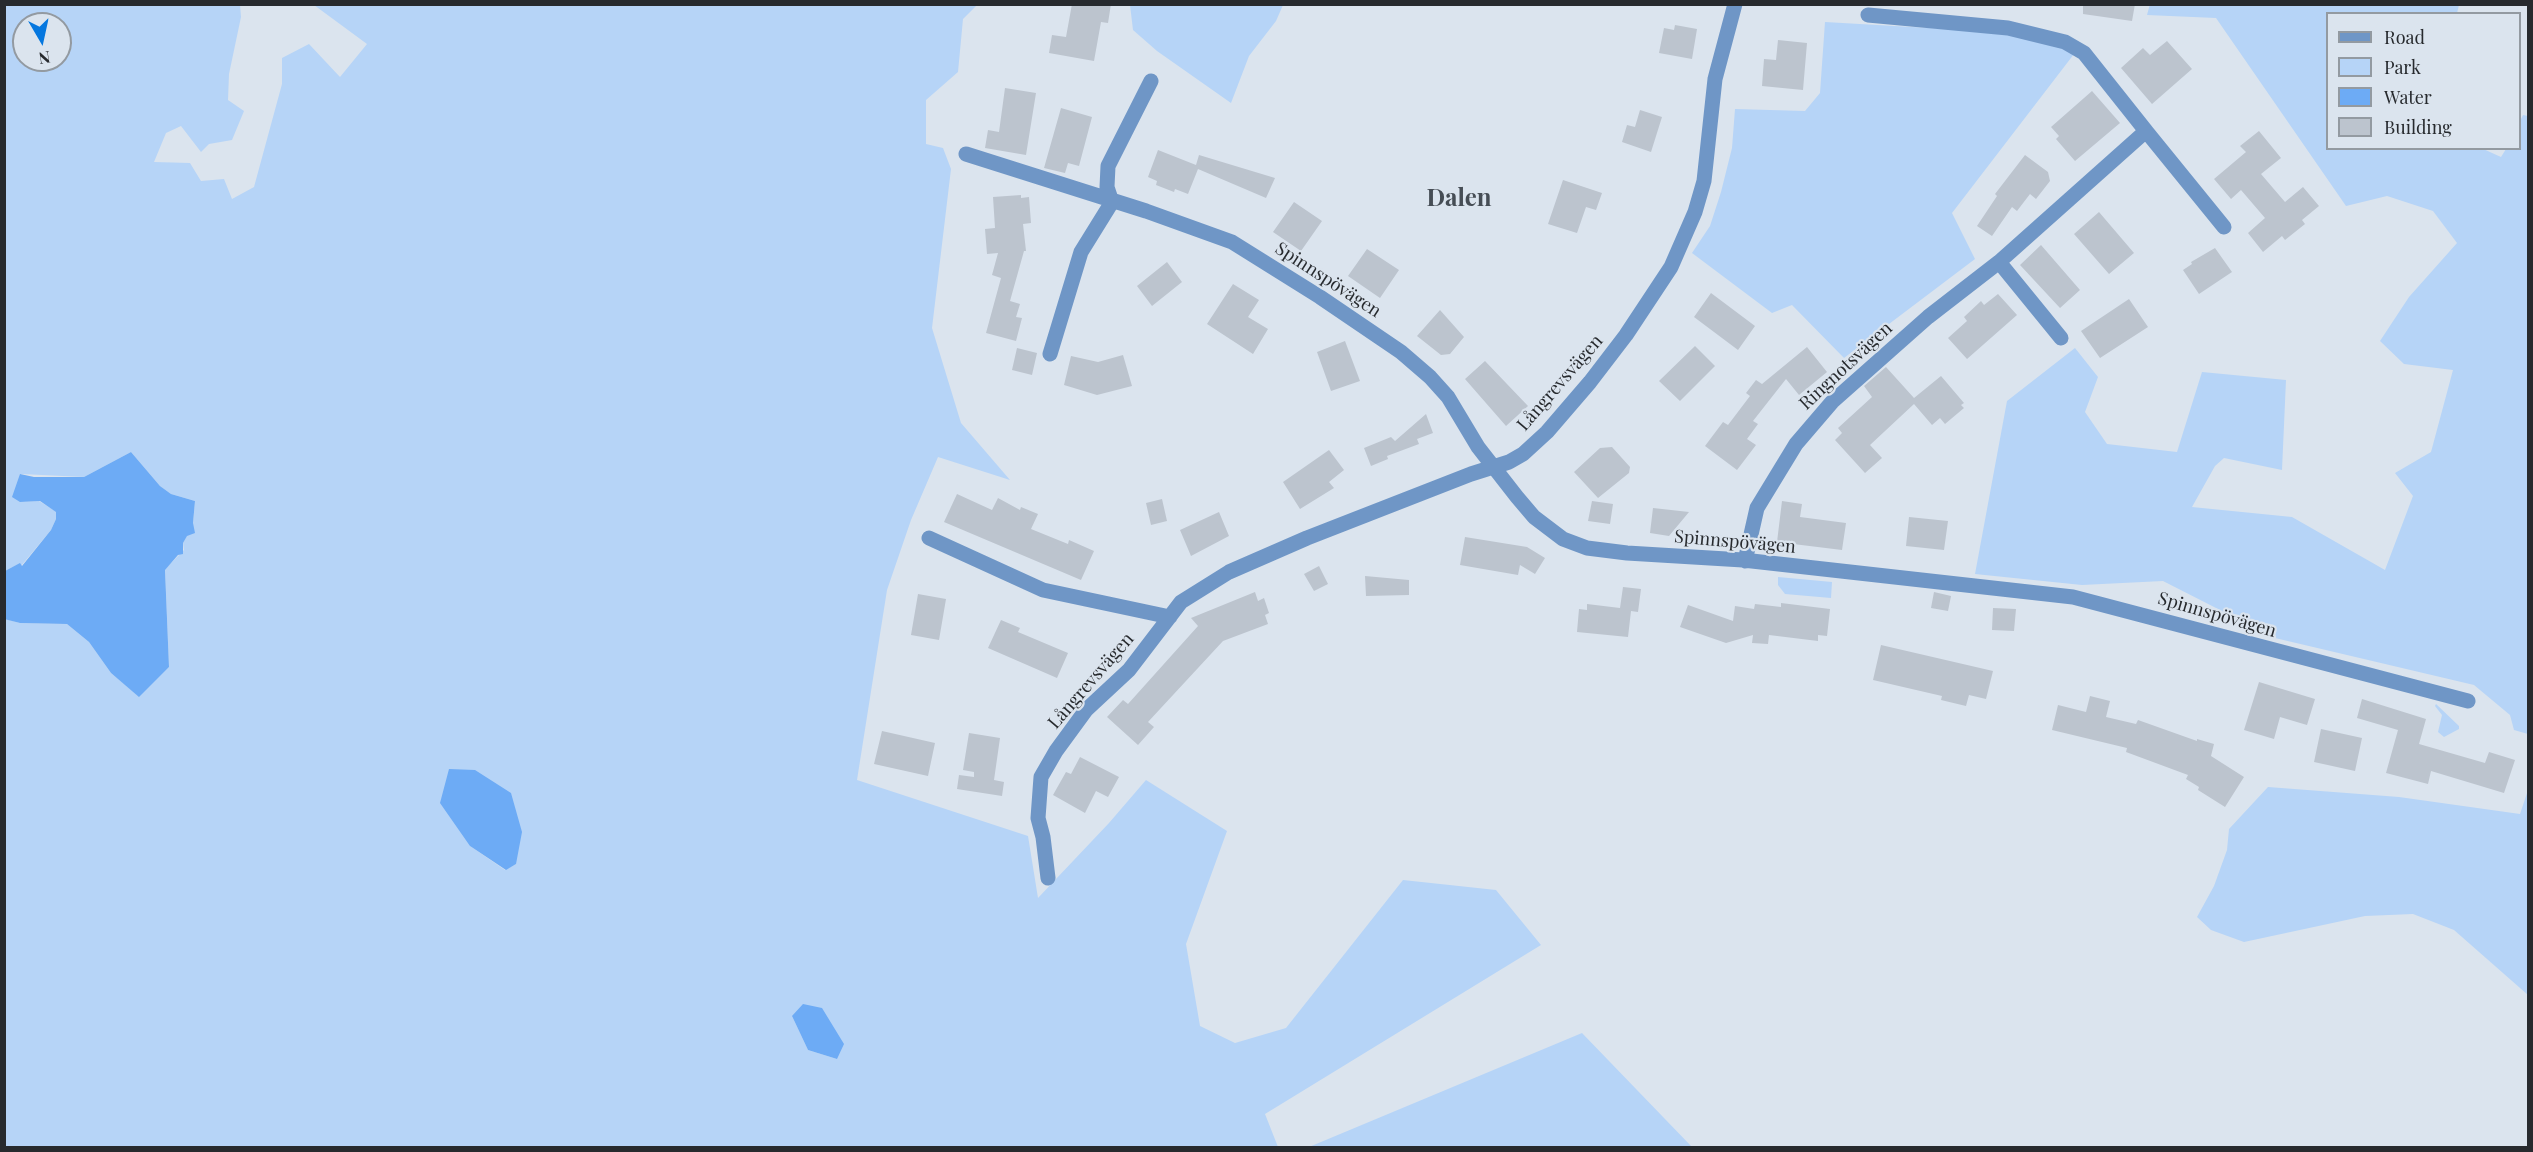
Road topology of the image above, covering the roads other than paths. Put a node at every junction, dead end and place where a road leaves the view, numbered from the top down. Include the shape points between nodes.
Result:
1 (1735, 4) edge
2 (1868, 15) dead end
3 (1151, 81) dead end
4 (2146, 131) junction
5 (966, 154) dead end
6 (1112, 202) junction
7 (2224, 227) dead end
8 (1999, 262) junction
9 (2061, 338) dead end
10 (1050, 354) dead end
11 (1493, 467) junction
12 (930, 538) dead end
13 (1745, 561) junction
14 (1170, 617) junction
15 (2468, 701) dead end
16 (1048, 878) dead end

1 - 11 street, Långrevsvägen via 1715,79 1704,182 1671,267 1626,335 1546,432 1523,454
2 - 4 street via 2008,28 2065,42 2084,53
3 - 6 street via 1108,166 1107,187
4 - 7 street
4 - 8 street, Ringnotsvägen
5 - 6 street, Spinnspövägen
6 - 10 street via 1081,252
6 - 11 street, Spinnspövägen via 1232,242 1401,352 1448,398
8 - 9 street
8 - 13 street, Ringnotsvägen via 1928,317 1832,402 1796,444 1757,507
11 - 13 street, Spinnspövägen via 1534,517 1563,539 1587,548
11 - 14 street, Långrevsvägen via 1229,572 1181,602
12 - 14 street, Långrevsvägen via 1043,590
13 - 15 street, Spinnspövägen via 2073,597
14 - 16 street, Långrevsvägen via 1129,670 1086,710 1041,777 1038,818

